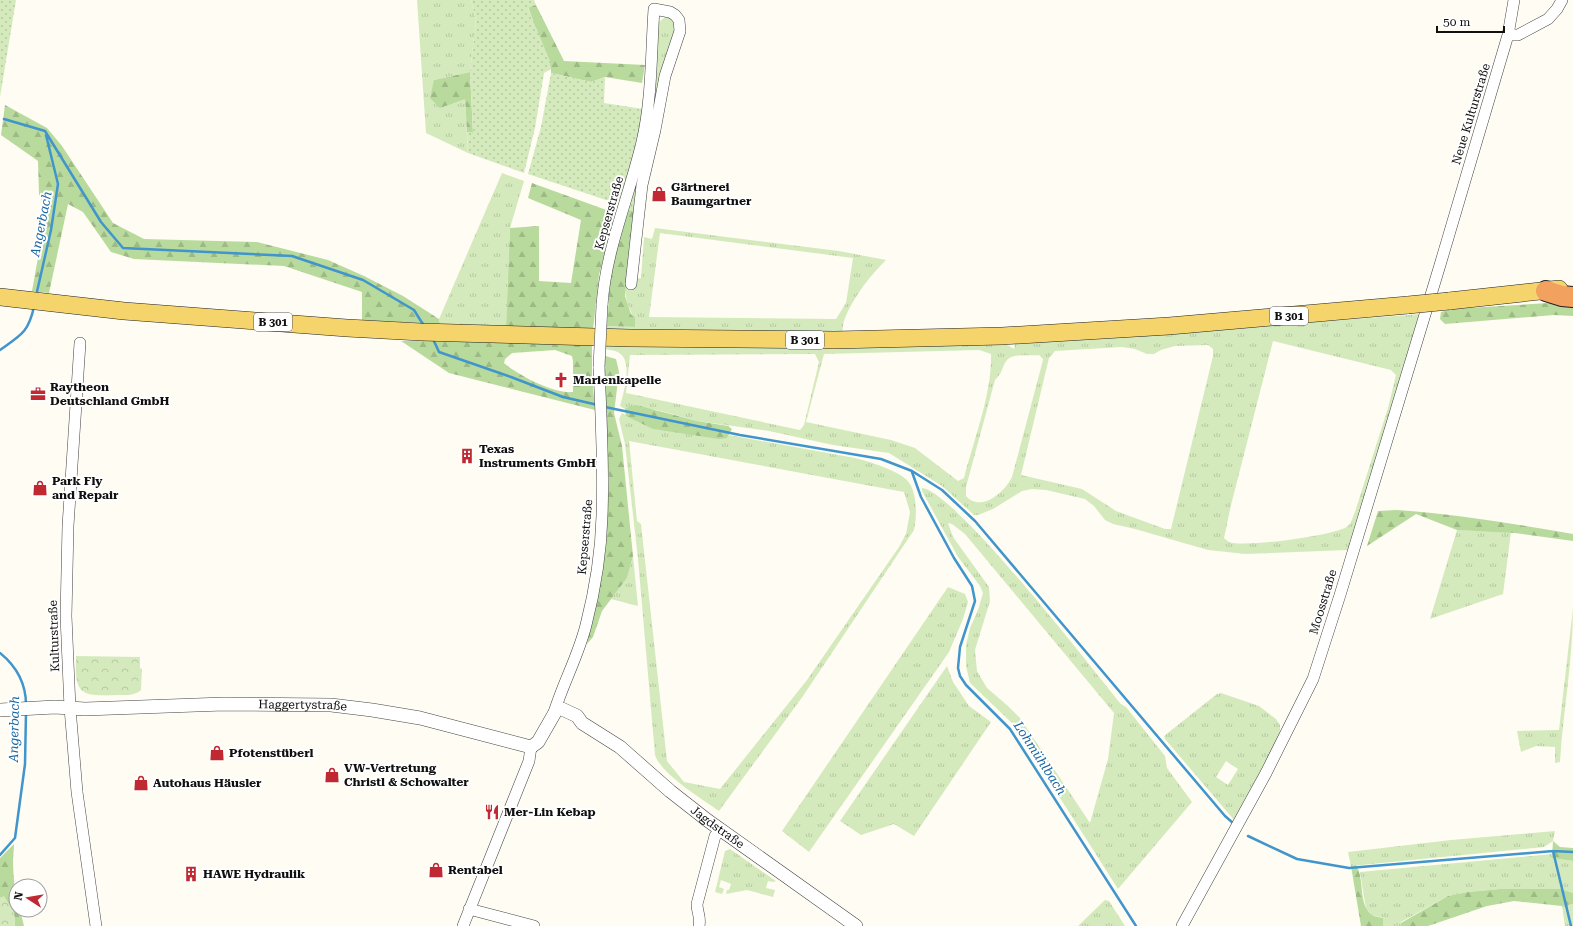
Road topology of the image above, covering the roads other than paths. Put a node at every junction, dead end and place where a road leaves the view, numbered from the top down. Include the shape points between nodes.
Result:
1 (1514, 0) edge
2 (1562, 0) edge
3 (1508, 35) junction
4 (1440, 265) joint
5 (631, 284) dead end
6 (1573, 287) edge
7 (1546, 291) junction
8 (0, 297) edge
9 (1573, 297) edge
10 (21, 300) junction
11 (0, 306) edge
12 (80, 343) dead end
13 (70, 708) junction
14 (0, 710) edge
15 (552, 717) junction
16 (531, 747) junction
17 (721, 830) junction
18 (469, 909) junction
19 (96, 926) edge
20 (463, 926) edge
21 (534, 926) edge
22 (699, 926) edge
23 (856, 926) edge
24 (1182, 926) edge

1 - 3 street
2 - 3 street via 1548,19 1518,35
3 - 4 street, Neue Kulturstraße
4 - 24 street, Moosstraße via 1313,679 1266,772
5 - 15 street, Kepserstraße, bridge via 642,185 665,76 680,31 680,24 675,15 654,9 646,121 612,245 603,291 599,367 602,517 596,576 582,641
6 - 7 main road, B 301
7 - 9 highway
7 - 10 main road, B 301, bridge via 1169,326 1002,336 827,340 440,333 347,328
8 - 10 main road, B 301
10 - 11 main road, B 301
12 - 13 street, Kulturstraße via 68,526 66,616
13 - 14 street, Haggertystraße
13 - 16 street, Haggertystraße via 224,704 331,705 420,718
13 - 19 street, Kulturstraße via 77,794
15 - 16 street via 538,742
15 - 17 street, Jagdstraße via 582,723 620,747 670,791
16 - 18 street via 529,761
17 - 22 street via 715,836 697,904 701,919
17 - 23 street, Jagdstraße
18 - 20 street
18 - 21 street

